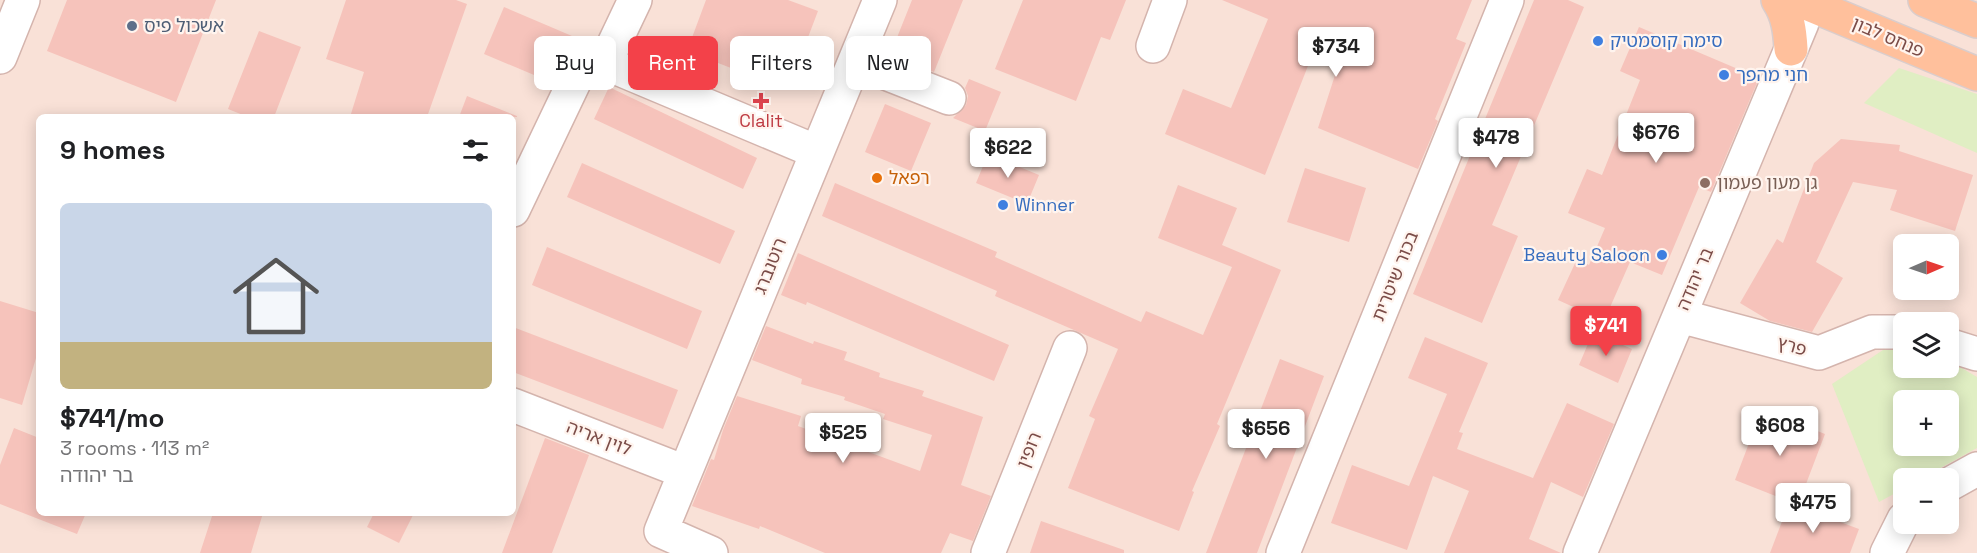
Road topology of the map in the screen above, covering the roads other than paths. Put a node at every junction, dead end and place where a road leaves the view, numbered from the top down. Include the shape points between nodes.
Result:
1 (23, 0) edge
2 (635, 0) edge
3 (880, 0) edge
4 (1170, 0) edge
5 (1507, 0) edge
6 (1778, 0) edge
7 (1925, 0) edge
8 (1809, 1) edge
9 (1977, 21) edge
10 (865, 36) edge
11 (616, 40) edge
12 (1153, 46) dead end
13 (1791, 49) junction
14 (0, 57) edge
15 (616, 68) edge
16 (1977, 74) edge
17 (846, 83) edge
18 (570, 90) edge
19 (929, 90) edge
20 (949, 98) dead end
21 (817, 152) junction
22 (516, 204) edge
23 (1680, 316) junction
24 (1893, 332) edge
25 (1070, 348) dead end
26 (1959, 348) edge
27 (1977, 354) edge
28 (516, 406) edge
29 (1977, 469) edge
30 (686, 472) junction
31 (1959, 479) edge
32 (1896, 534) edge
33 (711, 553) edge
34 (988, 553) edge
35 (1283, 553) edge
36 (1580, 553) edge
37 (1887, 553) edge

1 - 14 street
2 - 11 street
3 - 10 street, רוטנברג
4 - 12 street
5 - 35 street, בכור שיטרית
6 - 13 main road via 1790,26
7 - 9 main road
8 - 13 street, בר יהודה
8 - 16 main road, פנחס לבון
13 - 23 street, בר יהודה
15 - 21 street
17 - 21 street, רוטנברג
18 - 22 street
19 - 20 street
21 - 30 street, רוטנברג
23 - 24 street, פרץ via 1819,353 1872,332
23 - 36 street, בר יהודה
25 - 34 street, רופין
26 - 27 street
28 - 30 street, לוין אריה
29 - 31 street
30 - 33 street, רוטנברג via 661,531
32 - 37 street

